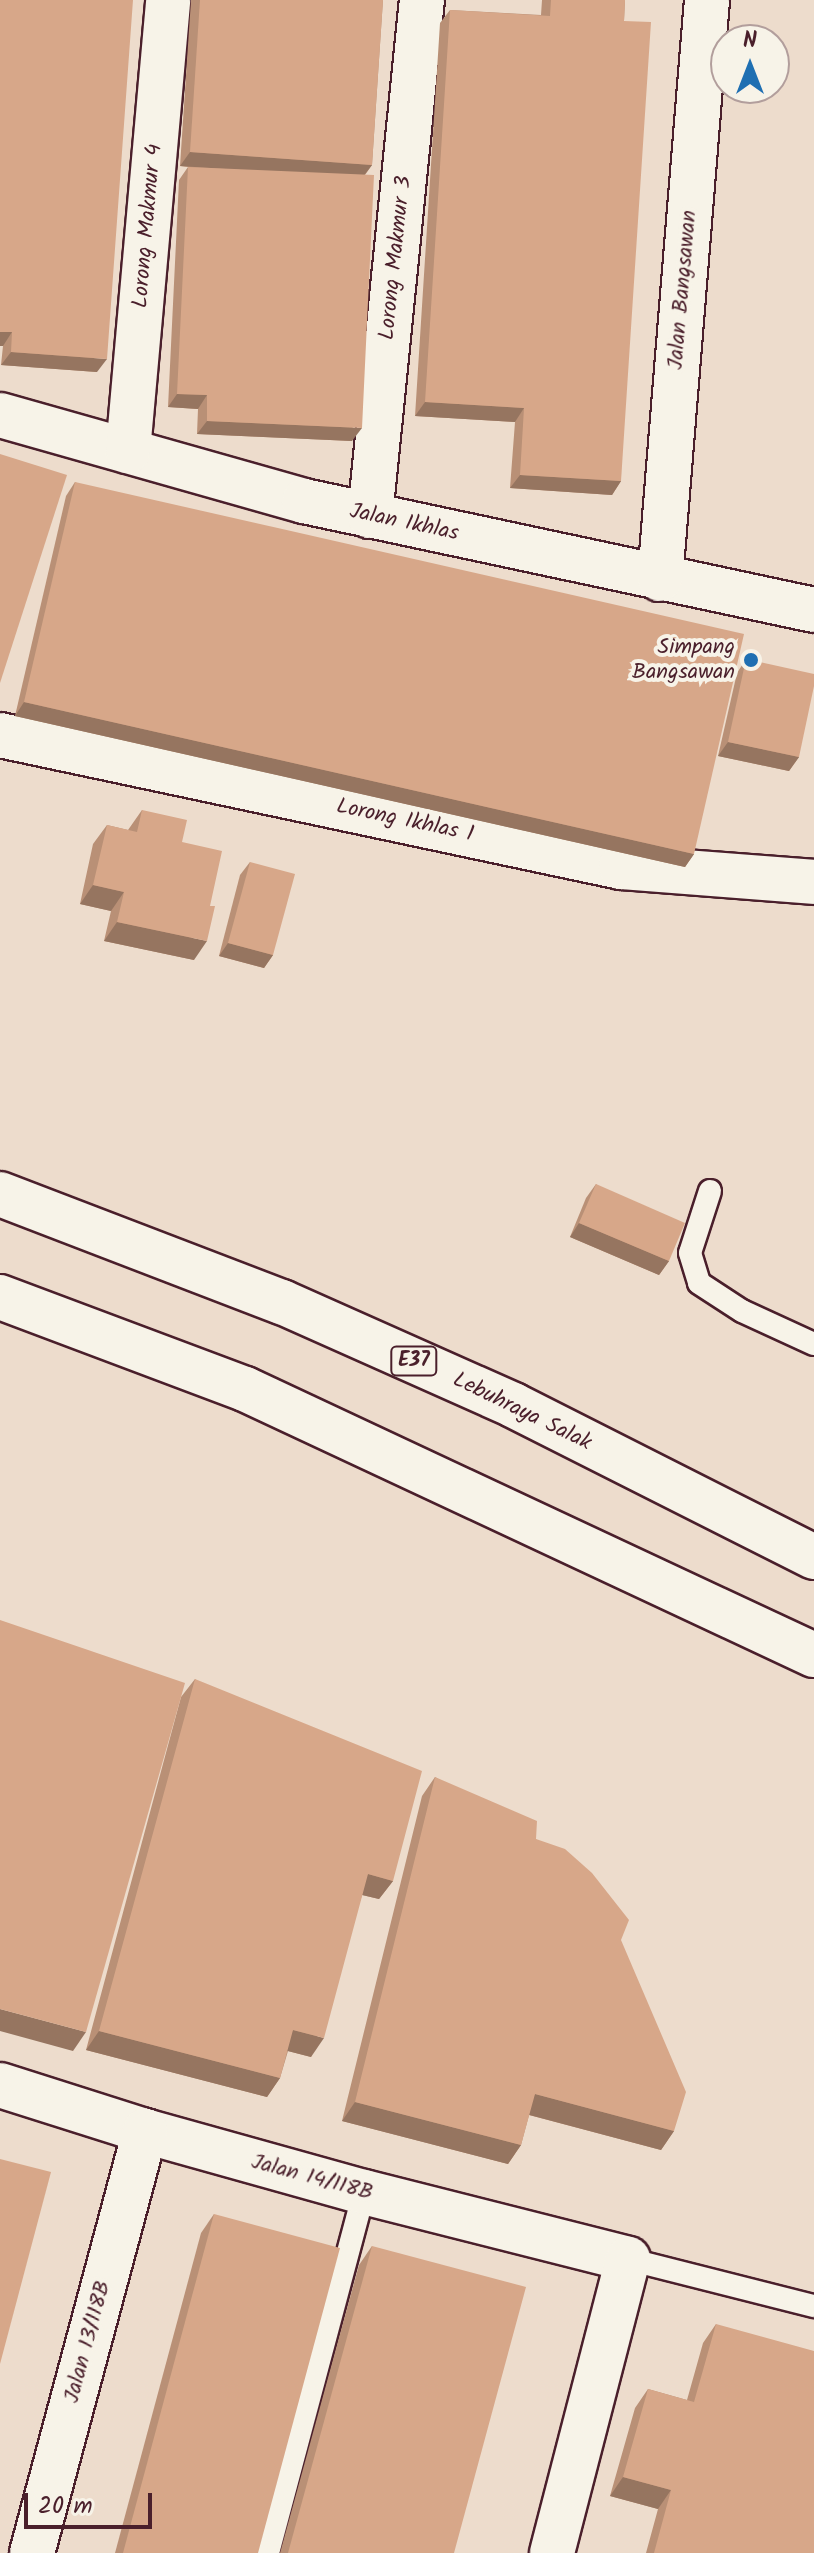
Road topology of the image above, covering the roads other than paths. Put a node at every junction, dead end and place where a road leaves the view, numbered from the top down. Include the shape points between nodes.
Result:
1 (168, 0) edge
2 (422, 0) edge
3 (707, 0) edge
4 (0, 415) edge
5 (128, 451) junction
6 (370, 516) junction
7 (660, 579) junction
8 (814, 610) edge
9 (0, 735) edge
10 (814, 882) edge
11 (710, 1191) dead end
12 (0, 1194) edge
13 (0, 1297) edge
14 (814, 1343) edge
15 (814, 1557) edge
16 (814, 1655) edge
17 (0, 2085) edge
18 (145, 2131) junction
19 (364, 2192) junction
20 (628, 2259) junction
21 (814, 2306) edge
22 (32, 2553) edge
23 (268, 2553) edge
24 (552, 2553) edge

1 - 5 main road, Lorong Makmur 4
2 - 6 main road, Lorong Makmur 3
3 - 7 main road, Jalan Bangsawan
4 - 5 main road, Jalan Ikhlas
5 - 6 main road, Jalan Ikhlas
6 - 7 main road, Jalan Ikhlas
7 - 8 main road, Jalan Ikhlas
9 - 10 main road, Lorong Ikhlas 1 via 621,867
11 - 14 lane via 690,1253 699,1283 742,1311
12 - 15 main road, Lebuhraya Salak / E37 via 311,1315 513,1405
13 - 16 main road via 245,1389
17 - 18 main road, Jalan 14/118B
18 - 19 main road, Jalan 14/118B
18 - 22 main road, Jalan 13/118B
19 - 20 main road, Jalan 14/118B
19 - 23 lane
20 - 21 lane
20 - 24 main road

